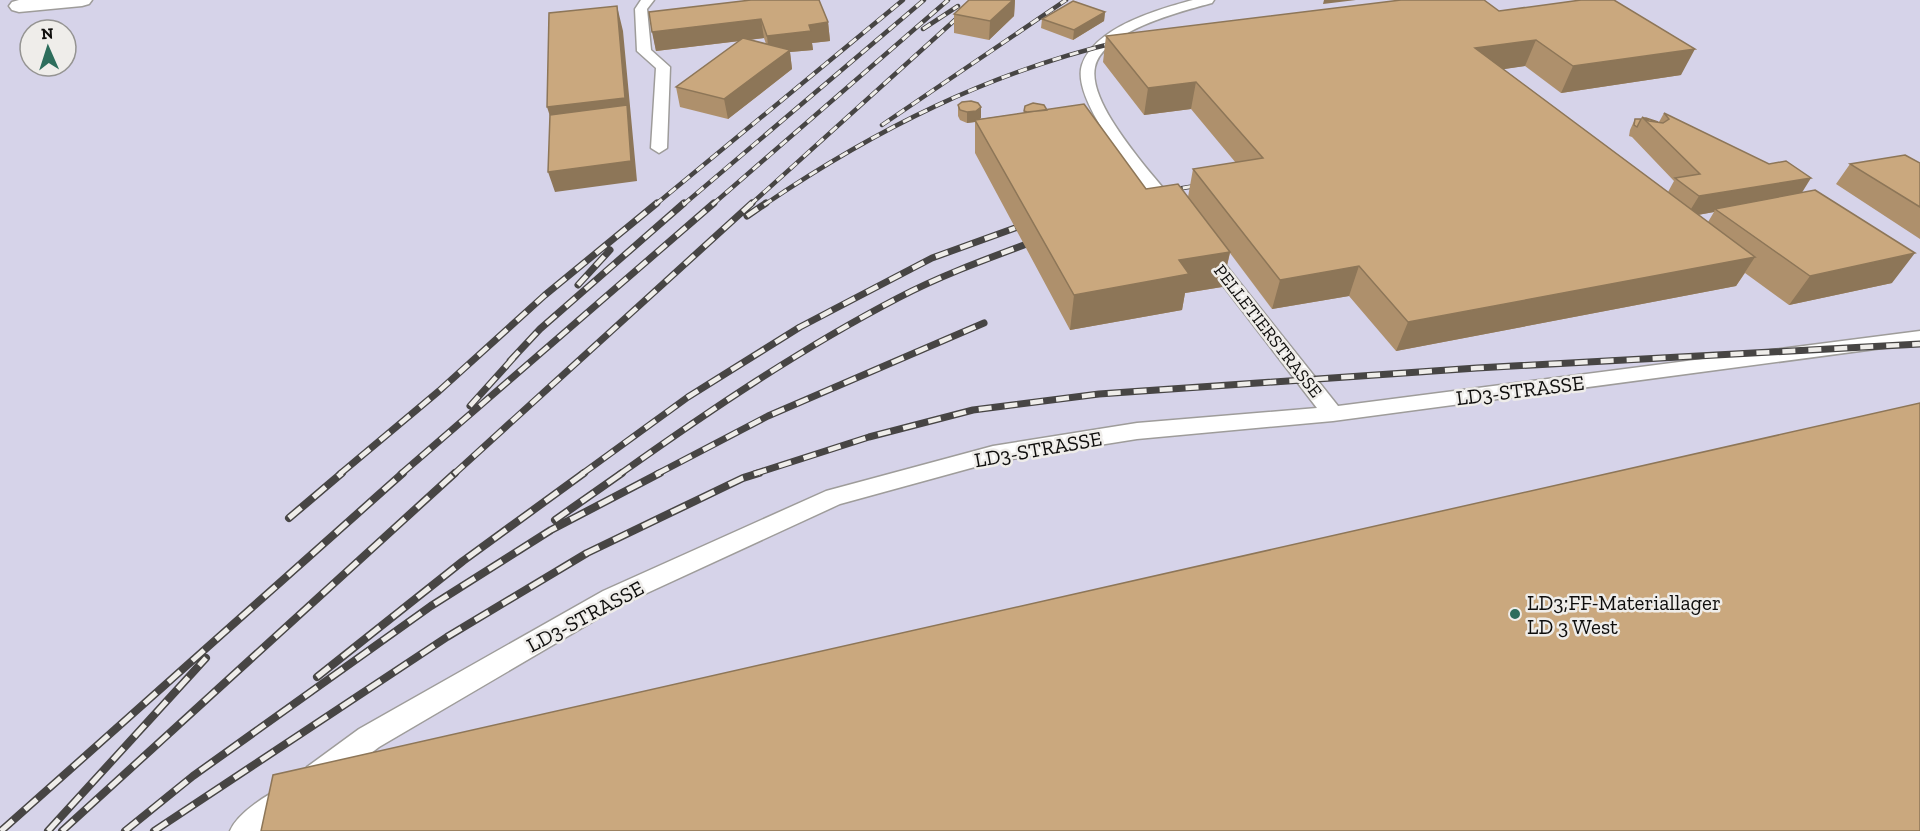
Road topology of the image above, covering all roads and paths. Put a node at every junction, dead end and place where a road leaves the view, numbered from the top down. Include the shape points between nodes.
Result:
1 (82, 0) edge
2 (648, 0) edge
3 (1208, 0) edge
4 (16, 9) edge
5 (659, 148) dead end
6 (1185, 226) edge
7 (1200, 245) edge
8 (1920, 337) edge
9 (1334, 414) junction
10 (245, 831) edge

1 - 4 street
2 - 5 lane via 641,9 644,51 663,67
3 - 6 lane via 1111,37 1088,66 1091,96 1109,128
7 - 9 lane, PELLETIERSTRASSE
8 - 9 lane, LD3-STRASSE
9 - 10 lane, LD3-STRASSE via 1137,432 993,454 834,497 612,598 369,738

